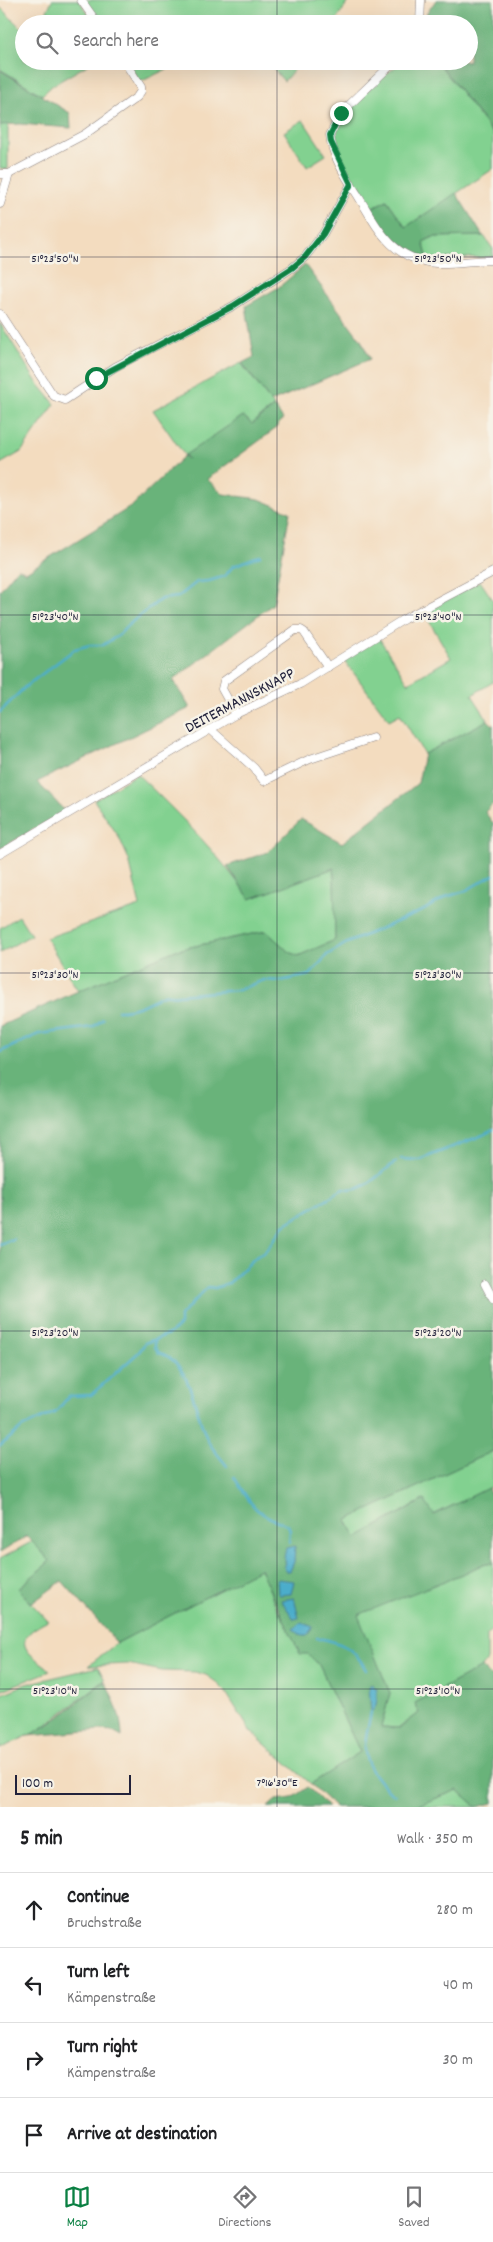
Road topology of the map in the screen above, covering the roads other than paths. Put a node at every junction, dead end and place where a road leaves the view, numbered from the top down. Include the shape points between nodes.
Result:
1 (81, 0) edge
2 (422, 0) edge
3 (92, 15) edge
4 (421, 15) edge
5 (130, 70) edge
6 (386, 70) edge
7 (0, 174) edge
8 (9, 174) junction
9 (351, 184) junction
10 (0, 204) edge
11 (493, 260) edge
12 (0, 314) edge
13 (493, 572) edge
14 (328, 667) junction
15 (236, 714) junction
16 (210, 729) junction
17 (373, 738) dead end
18 (0, 854) edge
19 (485, 1284) dead end
20 (493, 1299) edge

1 - 3 street
2 - 4 street
5 - 8 street via 141,87 137,97 85,134
6 - 9 street via 341,113 330,135 332,148
7 - 8 street
8 - 10 street
9 - 11 street via 384,238 401,252 436,263
9 - 12 street via 323,234 292,268 233,306 116,367 64,400 54,396
13 - 14 street, DEITERMANNSKNAPP via 404,619
14 - 15 street, DEITERMANNSKNAPP
14 - 15 street via 304,632 295,630 224,681 222,689
15 - 16 street, DEITERMANNSKNAPP
16 - 17 street via 264,781 310,759
16 - 18 street, DEITERMANNSKNAPP
19 - 20 street

